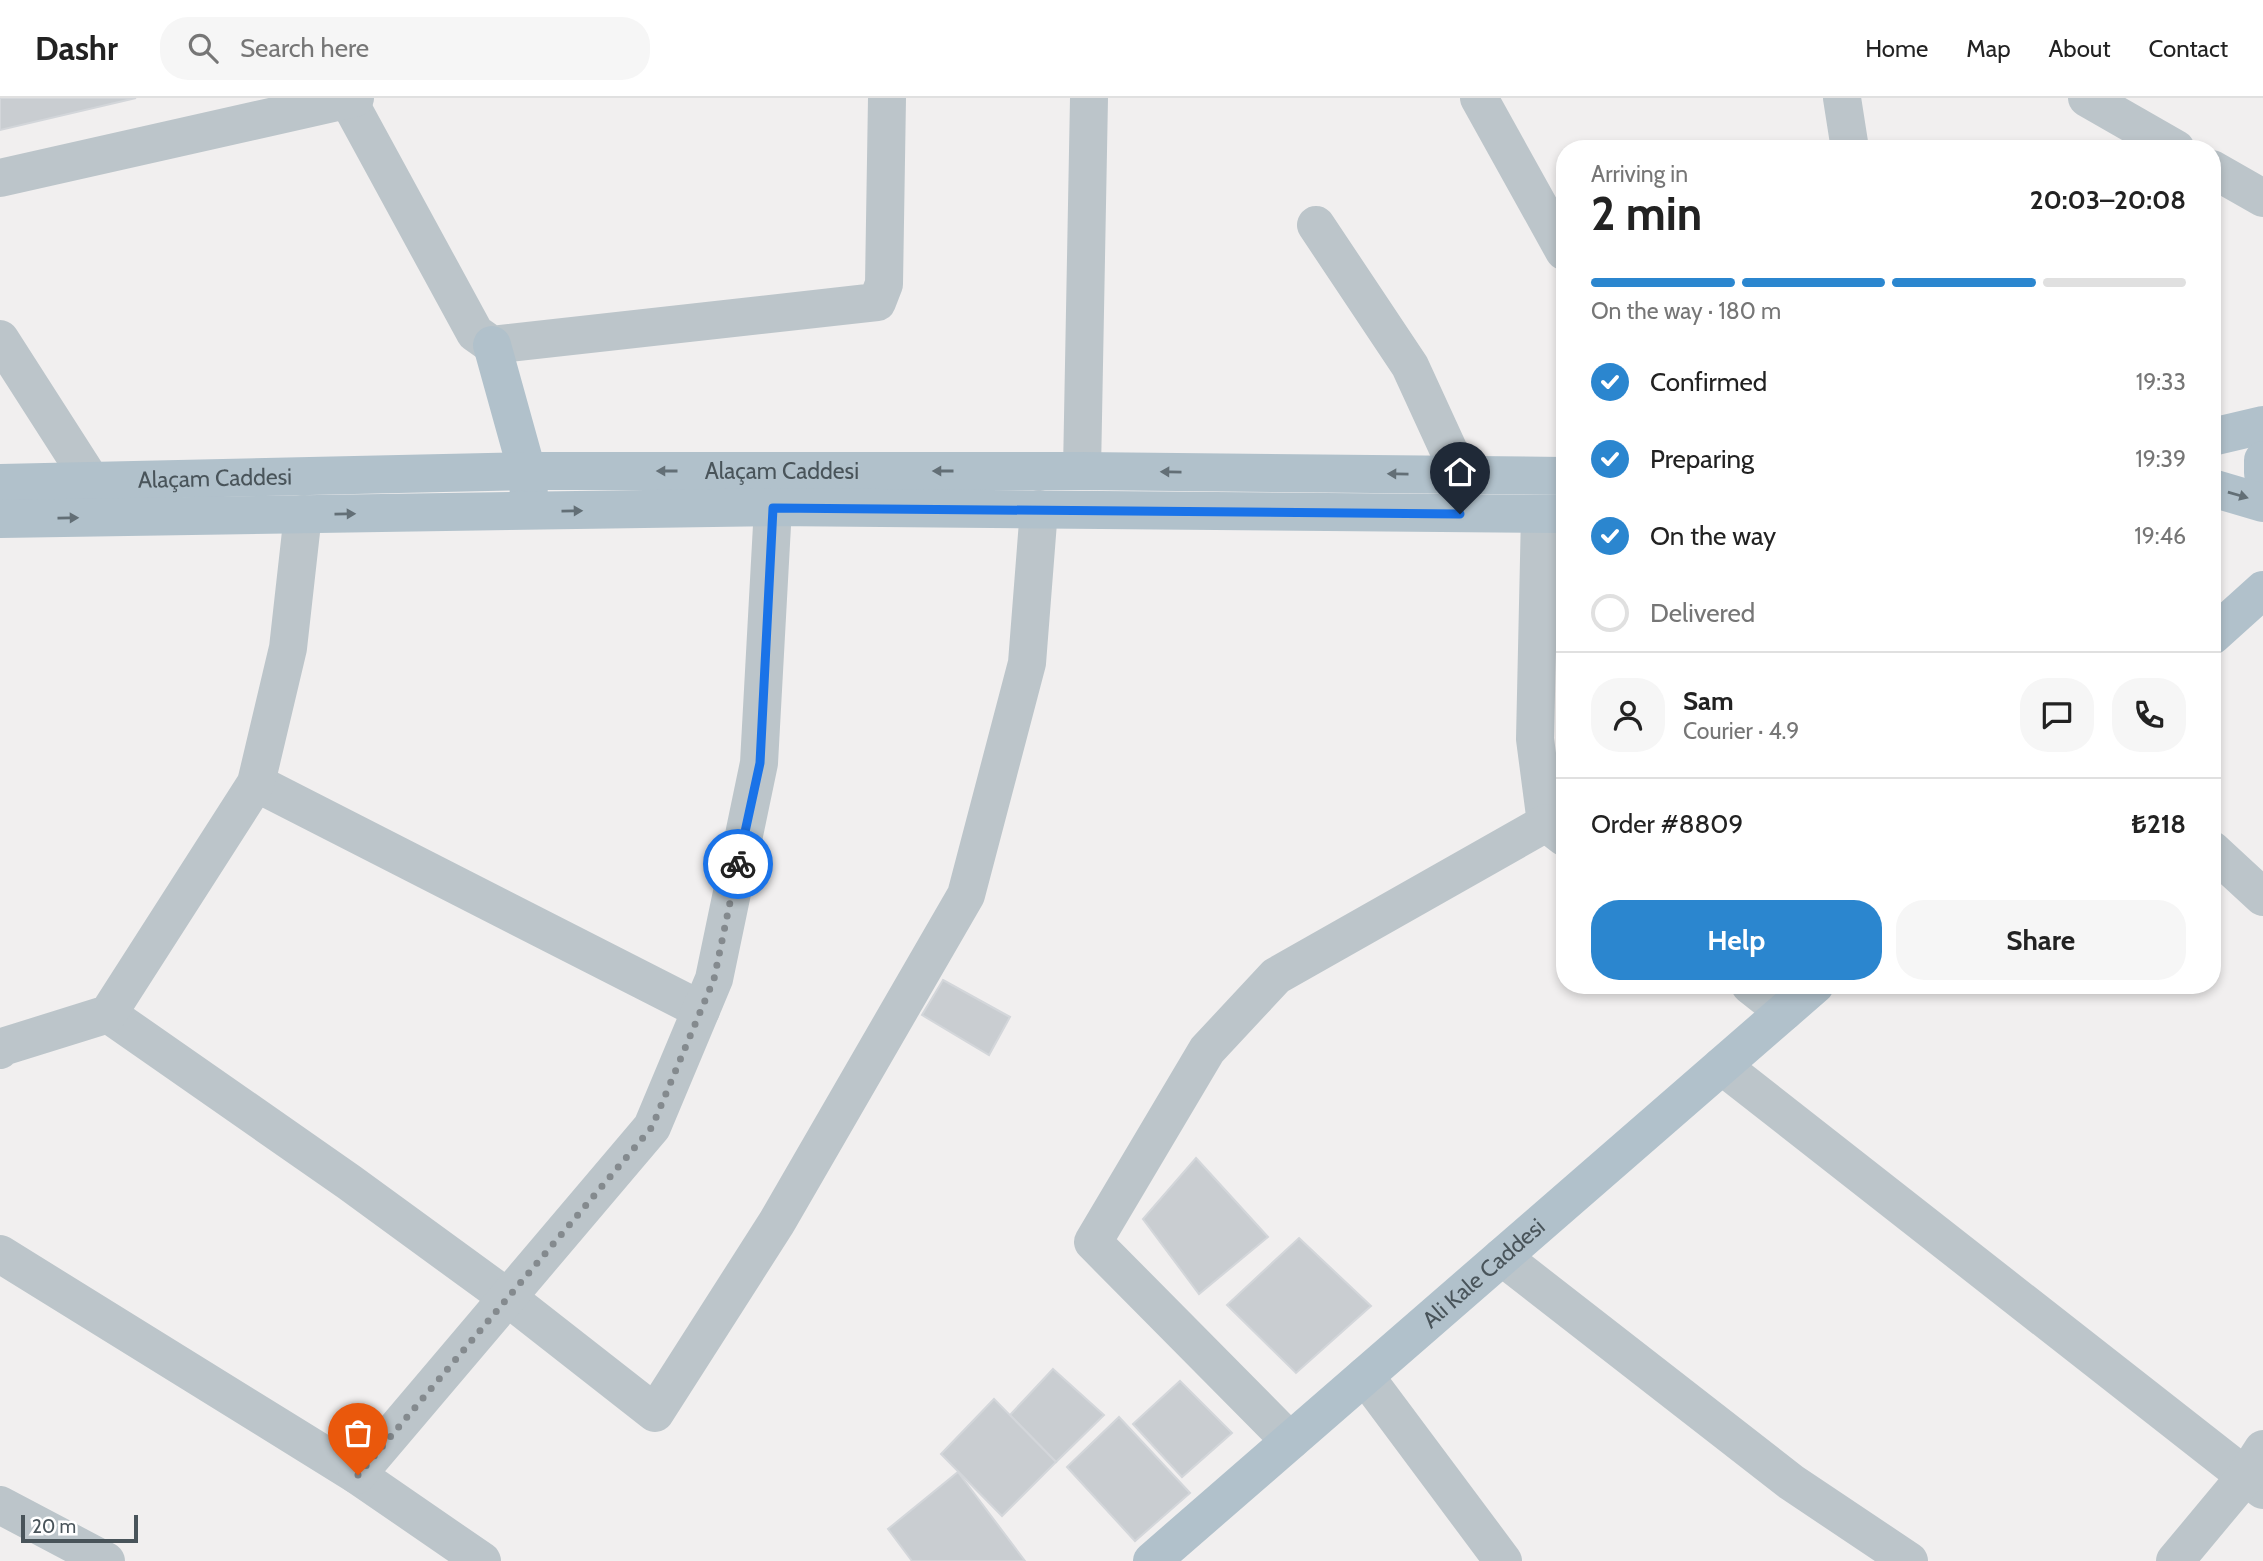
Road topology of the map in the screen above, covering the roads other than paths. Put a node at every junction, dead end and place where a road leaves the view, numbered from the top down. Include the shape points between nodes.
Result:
1 (887, 98) edge
2 (1089, 98) edge
3 (1479, 98) edge
4 (1842, 98) edge
5 (2087, 98) edge
6 (350, 99) edge
7 (1849, 140) edge
8 (2160, 140) edge
9 (2221, 174) edge
10 (0, 178) edge
11 (2263, 198) edge
12 (1316, 225) dead end
13 (1556, 237) edge
14 (0, 339) edge
15 (492, 345) junction
16 (2263, 425) edge
17 (2221, 435) edge
18 (2263, 460) edge
19 (527, 471) junction
20 (1082, 471) junction
21 (2263, 473) edge
22 (1460, 475) junction
23 (1556, 476) edge
24 (91, 481) junction
25 (0, 483) edge
26 (2221, 491) edge
27 (2263, 503) edge
28 (773, 508) junction
29 (1039, 509) junction
30 (530, 511) junction
31 (1110, 511) junction
32 (303, 514) junction
33 (1552, 514) edge
34 (0, 519) edge
35 (2263, 590) edge
36 (2221, 628) edge
37 (256, 783) junction
38 (1555, 830) edge
39 (2221, 858) edge
40 (2263, 897) edge
41 (1761, 994) edge
42 (1805, 994) edge
43 (701, 1010) junction
44 (1784, 1012) junction
45 (108, 1014) junction
46 (1, 1042) edge
47 (1722, 1066) junction
48 (0, 1254) edge
49 (1502, 1257) junction
50 (508, 1298) junction
51 (1365, 1376) junction
52 (1290, 1441) junction
53 (2257, 1472) edge
54 (358, 1475) junction
55 (0, 1505) edge
56 (106, 1561) edge
57 (482, 1561) edge
58 (1152, 1561) edge
59 (1503, 1561) edge
60 (1909, 1561) edge
61 (2175, 1561) edge

1 - 15 street via 884,284 877,303
2 - 20 street
3 - 13 street
4 - 7 street
5 - 8 street
6 - 10 street
6 - 15 street via 475,333
9 - 11 street
12 - 22 street via 1410,366
14 - 24 street
15 - 19 main road
16 - 17 main road
18 - 21 main road
20 -> 19 main road, Alaçam Caddesi
19 - 24 main road, Alaçam Caddesi
19 - 30 main road
22 -> 20 main road, Alaçam Caddesi
20 - 29 main road
20 - 31 main road
22 - 23 main road, Alaçam Caddesi
24 - 25 main road, Alaçam Caddesi
26 -> 27 main road
28 - 29 main road, Alaçam Caddesi
30 -> 28 main road, Alaçam Caddesi
28 - 43 street via 760,763 714,979
29 - 31 main road, Alaçam Caddesi
29 - 50 street via 1027,663 967,895 777,1222 655,1413
32 -> 30 main road, Alaçam Caddesi
31 - 33 main road, Alaçam Caddesi
34 -> 32 main road, Alaçam Caddesi
32 - 37 street via 288,648
33 - 38 street via 1535,739
35 - 36 main road
37 - 43 street
37 - 45 street
38 - 52 street via 1276,976 1207,1050 1093,1242
39 - 40 street
41 - 44 street
42 - 44 main road, Ali Kale Caddesi
43 - 50 street via 652,1127
44 - 47 main road, Ali Kale Caddesi
45 - 46 street
45 - 50 street
47 - 49 main road, Ali Kale Caddesi
47 - 53 street
48 - 54 street
49 - 51 main road, Ali Kale Caddesi
49 - 60 street via 1791,1482
50 - 54 street
51 - 52 main road, Ali Kale Caddesi
51 - 59 street
52 - 58 main road, Ali Kale Caddesi
53 - 61 street
54 - 57 street
55 - 56 street

